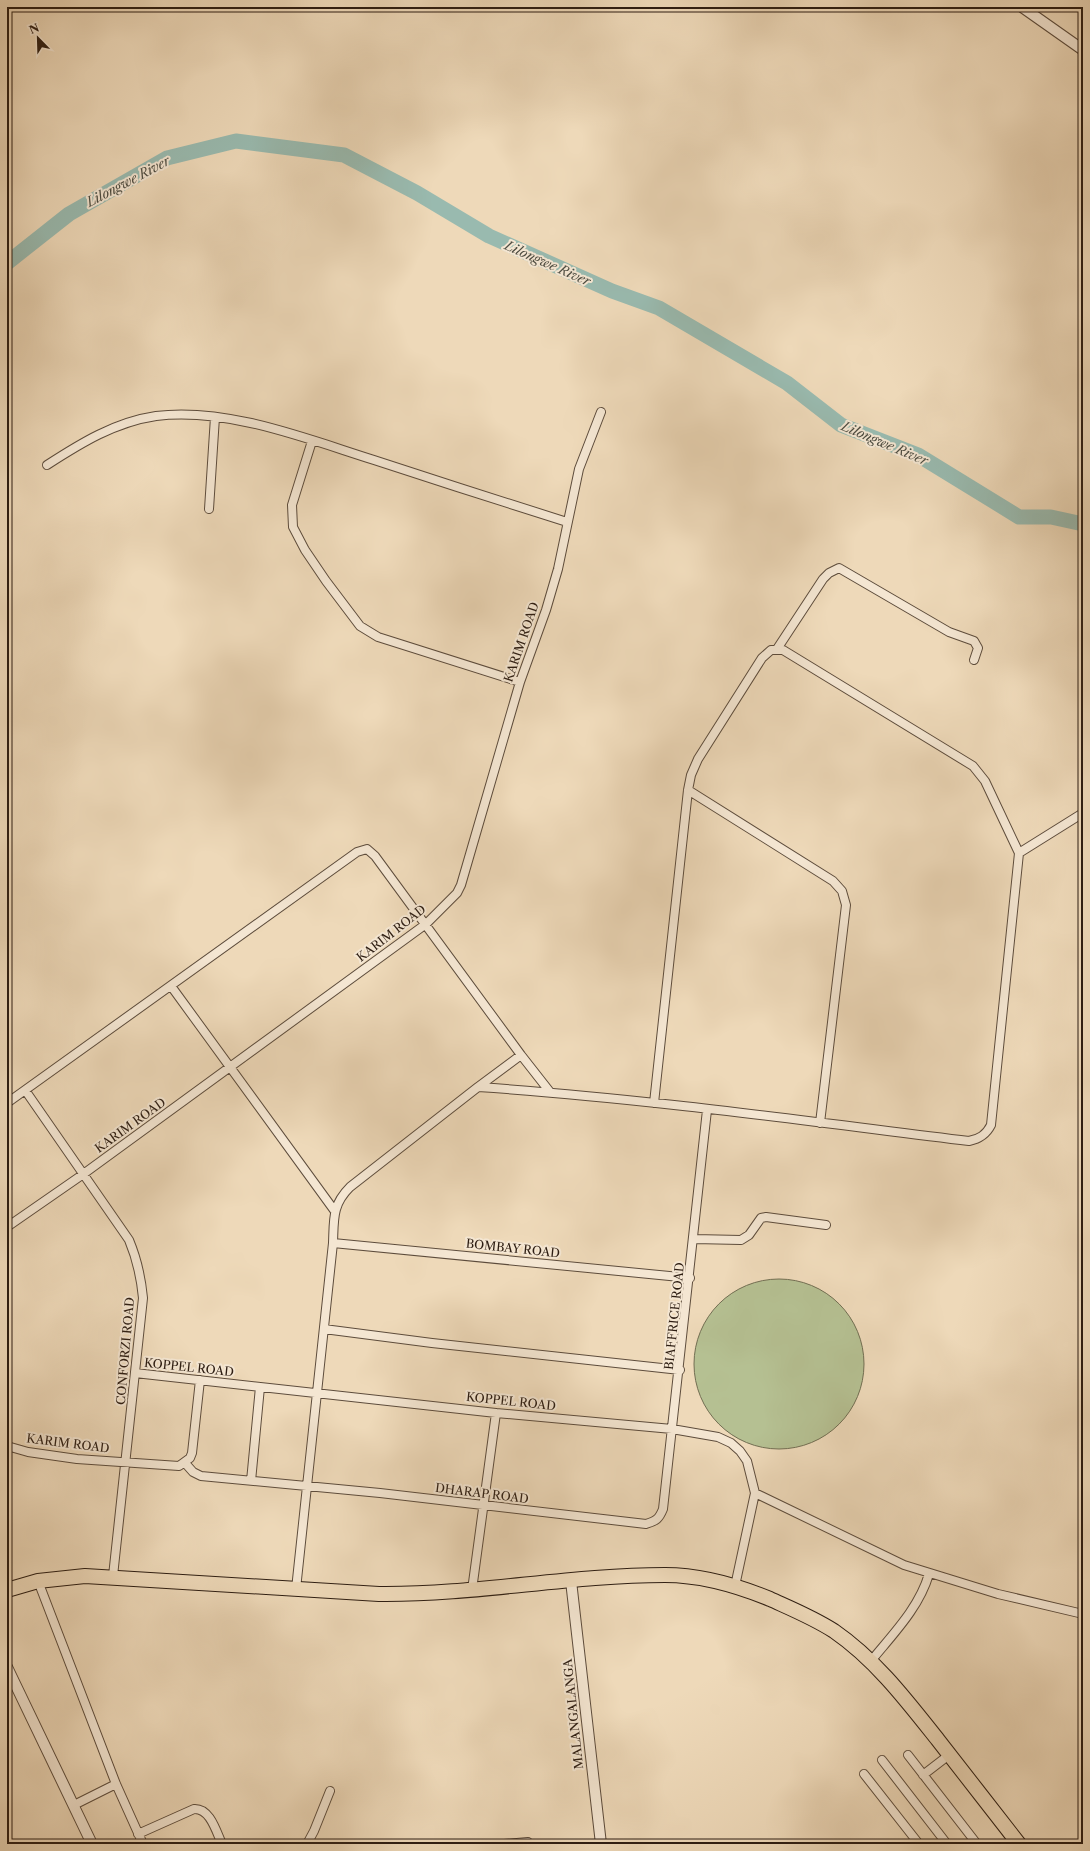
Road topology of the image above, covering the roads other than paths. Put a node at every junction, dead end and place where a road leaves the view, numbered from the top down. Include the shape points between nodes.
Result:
1 (1015, 7) edge
2 (1022, 7) edge
3 (1032, 15) junction
4 (1083, 50) edge
5 (601, 412) dead end
6 (215, 417) junction
7 (312, 441) junction
8 (47, 465) dead end
9 (209, 509) dead end
10 (567, 522) junction
11 (777, 649) junction
12 (974, 660) dead end
13 (520, 682) junction
14 (688, 790) junction
15 (1083, 812) edge
16 (1019, 852) junction
17 (426, 924) junction
18 (171, 986) junction
19 (521, 1055) junction
20 (230, 1067) junction
21 (478, 1087) junction
22 (25, 1090) junction
23 (550, 1092) junction
24 (7, 1103) edge
25 (654, 1103) junction
26 (707, 1110) junction
27 (820, 1123) junction
28 (82, 1175) junction
29 (334, 1210) junction
30 (826, 1225) dead end
31 (7, 1227) edge
32 (694, 1239) junction
33 (333, 1243) junction
34 (690, 1278) junction
35 (324, 1328) junction
36 (680, 1370) junction
37 (136, 1373) junction
38 (200, 1380) junction
39 (260, 1387) junction
40 (317, 1393) junction
41 (496, 1413) junction
42 (672, 1429) junction
43 (7, 1446) edge
44 (126, 1462) junction
45 (185, 1463) junction
46 (251, 1481) junction
47 (306, 1487) junction
48 (755, 1493) junction
49 (485, 1505) junction
50 (655, 1522) joint
51 (930, 1574) junction
52 (113, 1576) junction
53 (38, 1581) junction
54 (571, 1581) junction
55 (735, 1586) junction
56 (296, 1589) junction
57 (7, 1590) edge
58 (472, 1590) junction
59 (1083, 1614) edge
60 (871, 1661) junction
61 (7, 1667) edge
62 (908, 1755) dead end
63 (949, 1755) junction
64 (882, 1760) dead end
65 (864, 1774) dead end
66 (923, 1775) junction
67 (116, 1784) junction
68 (330, 1791) dead end
69 (74, 1805) junction
70 (138, 1834) junction
71 (528, 1842) dead end
72 (92, 1844) edge
73 (143, 1844) edge
74 (222, 1844) edge
75 (307, 1844) edge
76 (504, 1844) edge
77 (601, 1844) edge
78 (919, 1844) edge
79 (947, 1844) edge
80 (977, 1844) edge
81 (1019, 1844) edge

1 - 3 street
2 - 3 street
3 - 4 street
5 - 10 street, KARIM ROAD via 579,469
6 - 7 street
6 - 8 street via 156,416 132,421 93,437
6 - 9 street
7 - 10 street
7 - 13 street via 292,505 293,527 305,550 360,626 378,637
10 - 13 street, KARIM ROAD via 558,569
11 - 12 street via 823,579 839,568 949,632 974,641 978,648
11 - 14 street via 765,653 698,759
11 - 16 street via 783,650 973,766 984,781
13 - 17 street, KARIM ROAD via 461,885 457,893
14 - 25 street
14 - 27 street via 833,881 842,891 846,905
15 - 16 street
16 - 27 street via 991,1125 988,1131 969,1141
17 - 18 street via 375,856 366,849
17 - 19 street
17 - 20 street, KARIM ROAD
18 - 20 street
18 - 22 street
19 - 21 street
19 - 23 street
20 - 28 street, KARIM ROAD
20 - 29 street
21 - 23 street
21 - 29 street via 350,1187 341,1196
22 - 24 street
22 - 28 street, CONFORZI ROAD
23 - 25 street
25 - 26 street
26 - 27 street
26 - 32 street, BIAFFRICE ROAD
28 - 31 street, KARIM ROAD
28 - 37 street, CONFORZI ROAD via 129,1240 137,1258 143,1298
29 - 33 street
30 - 32 street via 766,1217 761,1218 750,1235 741,1240
32 - 34 street, BIAFFRICE ROAD
33 - 34 street, BOMBAY ROAD
33 - 35 street
34 - 36 street, BIAFFRICE ROAD
35 - 36 street via 432,1343
35 - 40 street
36 - 42 street, BIAFFRICE ROAD
37 - 38 street, KOPPEL ROAD
37 - 44 street, CONFORZI ROAD
38 - 39 street, KOPPEL ROAD
38 - 45 street via 192,1453
39 - 40 street, KOPPEL ROAD
39 - 46 street
40 - 41 street, KOPPEL ROAD
40 - 47 street
41 - 42 street, KOPPEL ROAD
41 - 49 street
42 - 48 street, KOPPEL ROAD via 718,1437 731,1444 747,1461
42 - 50 street, BIAFFRICE ROAD via 663,1509
43 - 44 street, KARIM ROAD via 28,1452 77,1459
44 - 45 street, KARIM ROAD via 174,1466
44 - 52 street, CONFORZI ROAD
45 - 46 street, DHARAP ROAD via 201,1476
46 - 47 street, DHARAP ROAD
47 - 49 street, DHARAP ROAD
47 - 56 street
48 - 51 street via 885,1557
48 - 55 street, KOPPEL ROAD
49 - 50 street, DHARAP ROAD via 646,1524
49 - 58 street
51 - 59 street via 998,1594
51 - 60 street via 925,1590 913,1609
52 - 53 highway
52 - 56 highway
53 - 57 highway
53 - 67 street
54 - 55 highway via 682,1575
54 - 58 highway
54 - 77 street, MALANGALANGA
55 - 60 highway via 812,1618
56 - 58 highway via 386,1594
60 - 63 highway
61 - 69 street
62 - 66 street
63 - 66 street
63 - 81 highway
64 - 79 street
65 - 78 street
66 - 80 street
67 - 69 street
67 - 70 street
68 - 75 street
69 - 72 street
70 - 73 street
70 - 74 street via 200,1808 206,1812
71 - 76 street

